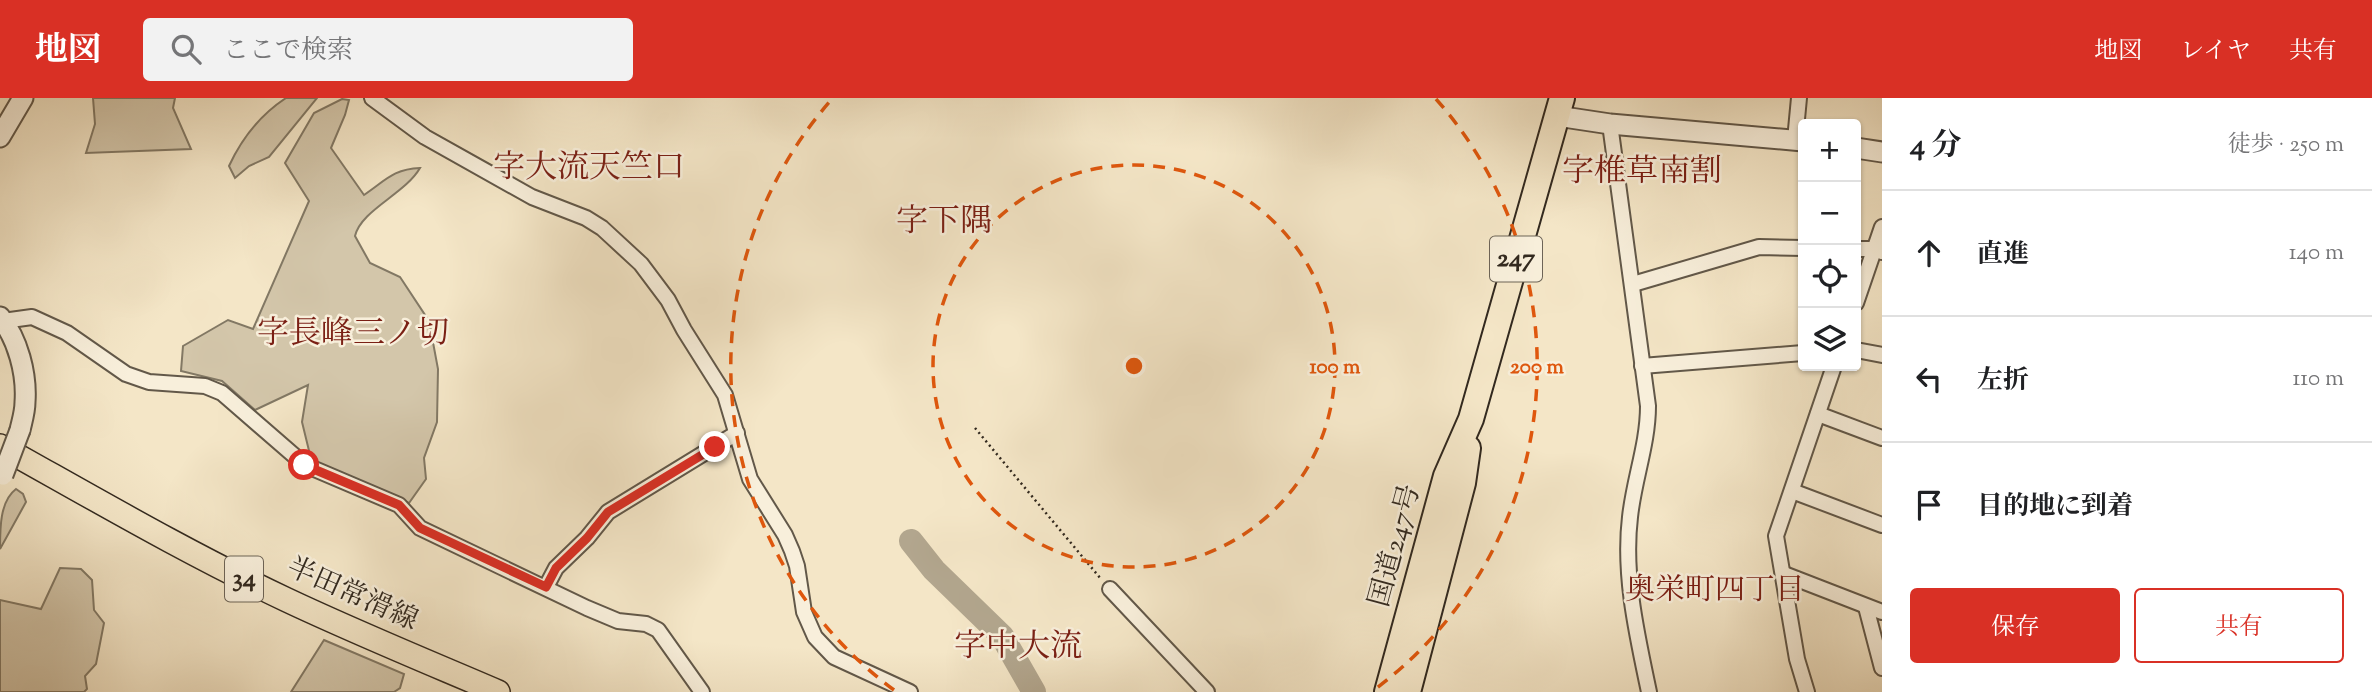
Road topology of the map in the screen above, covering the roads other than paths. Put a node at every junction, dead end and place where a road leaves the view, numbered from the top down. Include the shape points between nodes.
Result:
1 (23, 98) edge
2 (372, 98) edge
3 (1799, 98) edge
4 (1559, 107) edge
5 (1799, 119) edge
6 (1610, 124) junction
7 (0, 136) edge
8 (1798, 141) edge
9 (1861, 149) edge
10 (1882, 152) edge
11 (1882, 227) edge
12 (1798, 248) edge
13 (1878, 250) edge
14 (1633, 284) junction
15 (1861, 291) edge
16 (2, 319) edge
17 (1861, 351) edge
18 (1798, 353) edge
19 (1882, 355) edge
20 (1643, 366) junction
21 (1832, 371) edge
22 (1818, 414) junction
23 (1471, 419) junction
24 (737, 433) junction
25 (1882, 438) edge
26 (0, 446) edge
27 (1, 478) edge
28 (1792, 491) junction
29 (1882, 525) edge
30 (1784, 574) junction
31 (546, 587) junction
32 (1110, 589) road end
33 (1866, 607) junction
34 (1882, 612) edge
35 (1882, 668) edge
36 (498, 692) edge
37 (702, 692) edge
38 (910, 692) edge
39 (1207, 692) edge
40 (1388, 692) edge
41 (1408, 692) edge
42 (1649, 692) edge
43 (1807, 692) edge

1 - 7 street
2 - 24 street via 425,137 618,240 668,300 721,386
3 - 5 street
4 - 6 street
4 - 23 highway, 国道247号 / 247
6 - 8 street
6 - 14 street
9 - 10 street
11 - 13 street
12 - 14 street via 1759,247
13 - 15 street
14 - 20 street
16 - 27 street, bridge via 16,345 26,402
16 - 31 street via 32,317 149,382 205,386 222,393 304,465 399,505 420,528
17 - 19 street
18 - 20 street
20 - 42 street via 1648,419 1628,548 1635,624
21 - 22 street
22 - 25 street
22 - 28 street
23 - 40 highway, 国道247号 / 247 via 1446,476
23 - 41 highway, 国道247号 / 247 via 1463,483
24 - 31 street via 608,512 556,568
24 - 38 street via 750,479 792,551 804,612 815,637 834,657
26 - 36 main road, 半田常滑線 / 34 via 233,573
28 - 29 street
28 - 30 street via 1776,536
30 - 33 street
30 - 43 street via 1797,659
31 - 37 street via 618,621 658,630
32 - 39 street
33 - 34 street
33 - 35 street

